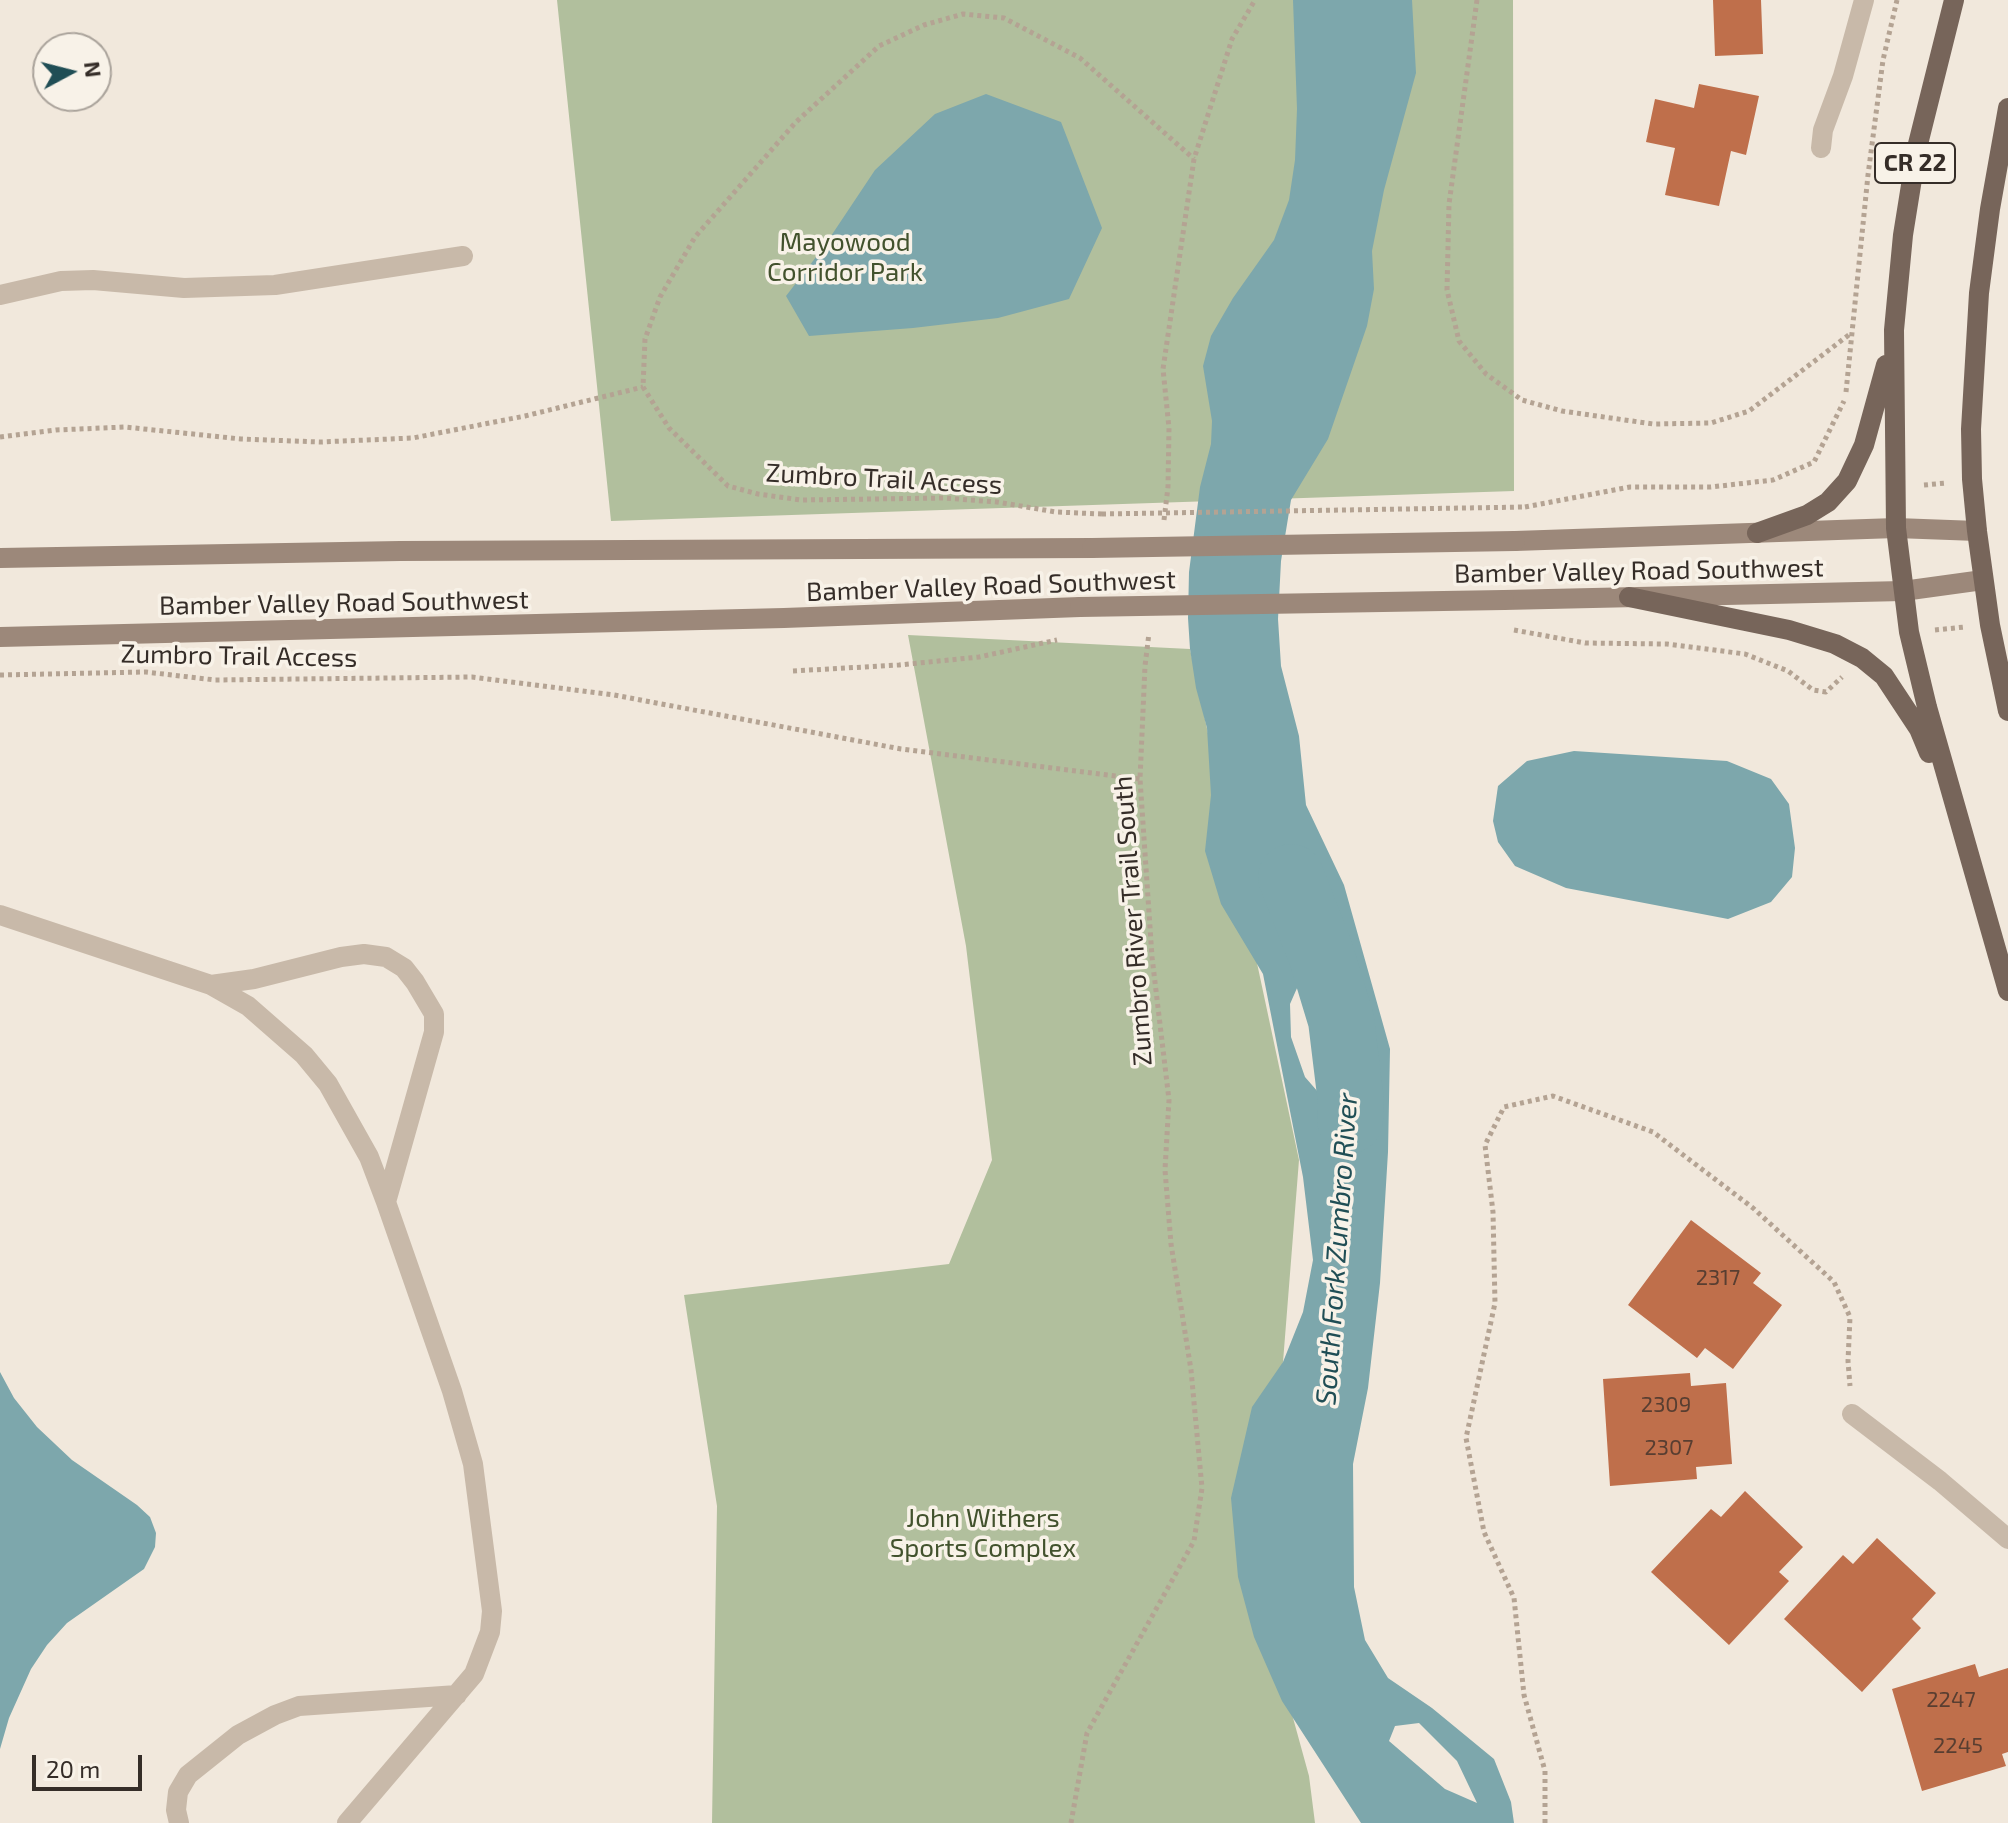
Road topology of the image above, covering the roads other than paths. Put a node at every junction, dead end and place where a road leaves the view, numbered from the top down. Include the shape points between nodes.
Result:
1 (1864, 0) edge
2 (1954, 0) edge
3 (2008, 108) edge
4 (1821, 148) dead end
5 (463, 256) dead end
6 (0, 295) edge
7 (1894, 330) junction
8 (1896, 528) junction
9 (1977, 531) junction
10 (1757, 533) junction
11 (0, 558) edge
12 (1983, 580) junction
13 (1903, 591) junction
14 (1629, 597) junction
15 (0, 637) edge
16 (2008, 711) edge
17 (1962, 833) junction
18 (0, 915) edge
19 (211, 985) junction
20 (2008, 991) edge
21 (386, 1202) junction
22 (1852, 1414) road end
23 (2008, 1539) edge
24 (457, 1695) junction
25 (179, 1823) edge
26 (347, 1823) edge

1 - 4 street
2 - 7 main road, CR 22 via 1917,148
3 - 9 main road, CR 22 via 1973,367
5 - 6 street via 275,285 184,288 61,281
7 - 8 main road, CR 22
7 - 10 main road via 1877,406 1847,481 1807,515
8 - 9 main road, Bamber Valley Road Southwest
8 - 10 main road, Bamber Valley Road Southwest
8 - 13 main road, CR 22
9 - 12 main road, CR 22
10 - 11 main road, Bamber Valley Road Southwest, bridge via 1092,548
12 - 13 main road, Bamber Valley Road Southwest
12 - 16 main road, CR 22
13 - 14 main road, Bamber Valley Road Southwest
13 - 17 main road, CR 22 via 1927,707
14 - 15 main road, Bamber Valley Road Southwest, bridge
14 - 17 main road via 1789,630 1862,658 1884,676 1919,729
17 - 20 main road, CR 22
18 - 19 street
19 - 21 street via 281,1033 328,1084 369,1157
19 - 21 street via 364,954 386,957 404,968 434,1014 434,1032
21 - 24 street via 473,1464 492,1611 474,1674
22 - 23 street
24 - 25 street via 299,1706 265,1719 188,1775 178,1792
24 - 26 street

